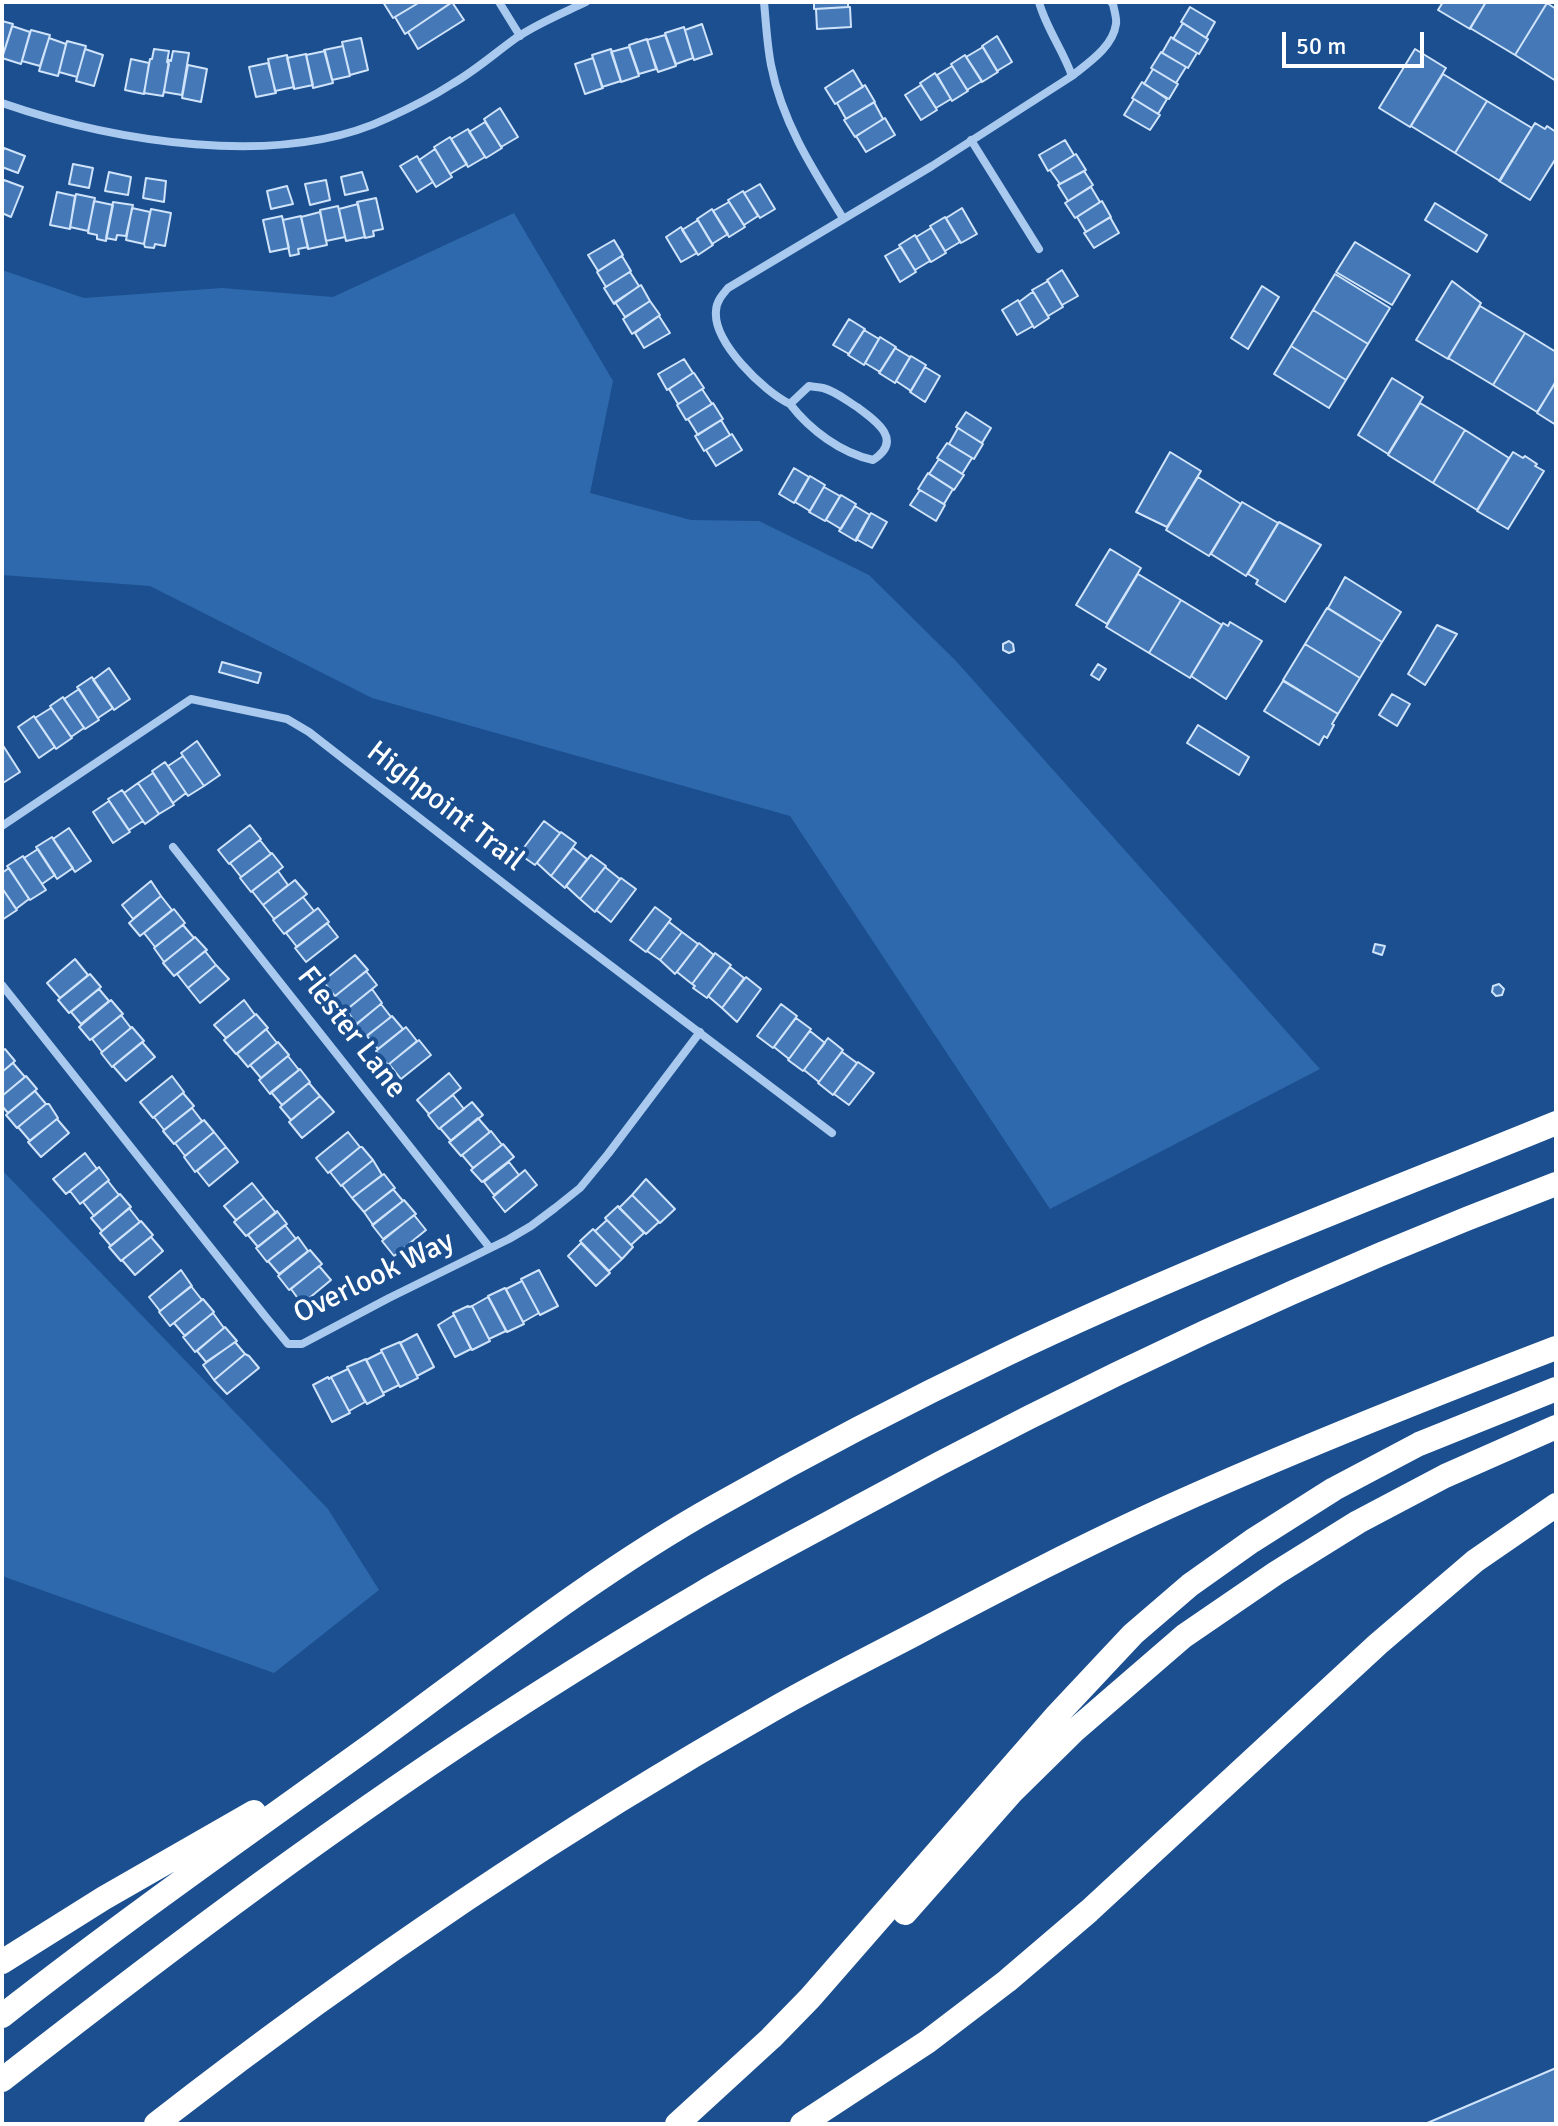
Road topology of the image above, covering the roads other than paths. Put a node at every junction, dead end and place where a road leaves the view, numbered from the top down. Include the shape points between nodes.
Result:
1 (499, 2) edge
2 (586, 2) edge
3 (764, 2) edge
4 (1039, 2) edge
5 (1111, 2) edge
6 (520, 36) junction
7 (1072, 76) junction
8 (2, 103) edge
9 (971, 140) junction
10 (843, 218) junction
11 (1039, 249) dead end
12 (790, 404) junction
13 (2, 826) edge
14 (173, 847) dead end
15 (2, 985) edge
16 (700, 1032) junction
17 (1556, 1123) edge
18 (832, 1133) dead end
19 (1556, 1184) edge
20 (490, 1248) junction
21 (1556, 1348) edge
22 (1556, 1389) edge
23 (1556, 1427) edge
24 (1556, 1505) edge
25 (374, 1743) junction
26 (2, 1962) edge
27 (2, 2016) edge
28 (2, 2080) edge
29 (156, 2124) edge
30 (677, 2124) edge
31 (684, 2124) edge
32 (802, 2124) edge

1 - 6 street
2 - 6 street
3 - 10 street via 771,66 785,113 802,153
4 - 7 street
5 - 7 street via 1113,33 1099,54
6 - 8 street via 454,84 386,120 292,144 193,143 108,133
7 - 9 street
9 - 10 street
9 - 11 street
10 - 12 street via 728,288 715,311 728,346 750,374
12 - 12 street via 809,386 837,394 883,427 883,454 873,460 855,456 815,430
13 - 16 street, Highpoint Trail via 191,699 287,719
14 - 20 street, Flester Lane
15 - 20 street, Overlook Way via 288,1344 302,1344
16 - 18 street, Highpoint Trail
16 - 20 street, Overlook Way via 580,1188 531,1226
17 - 25 highway via 1151,1290 859,1428 610,1571
19 - 28 highway via 1378,1255 1116,1374 703,1592 395,1788 265,1879
21 - 29 highway via 1174,1505 1015,1581 773,1709 468,1898 340,1985
22 - 30 highway via 1419,1444 1334,1489 1190,1585 1133,1634 1057,1715 810,1998
23 - 31 highway via 1358,1522 1184,1636 1011,1793 823,2006
24 - 32 highway via 1475,1561 1378,1644 1007,1981 927,2042
25 - 26 highway
25 - 27 highway

